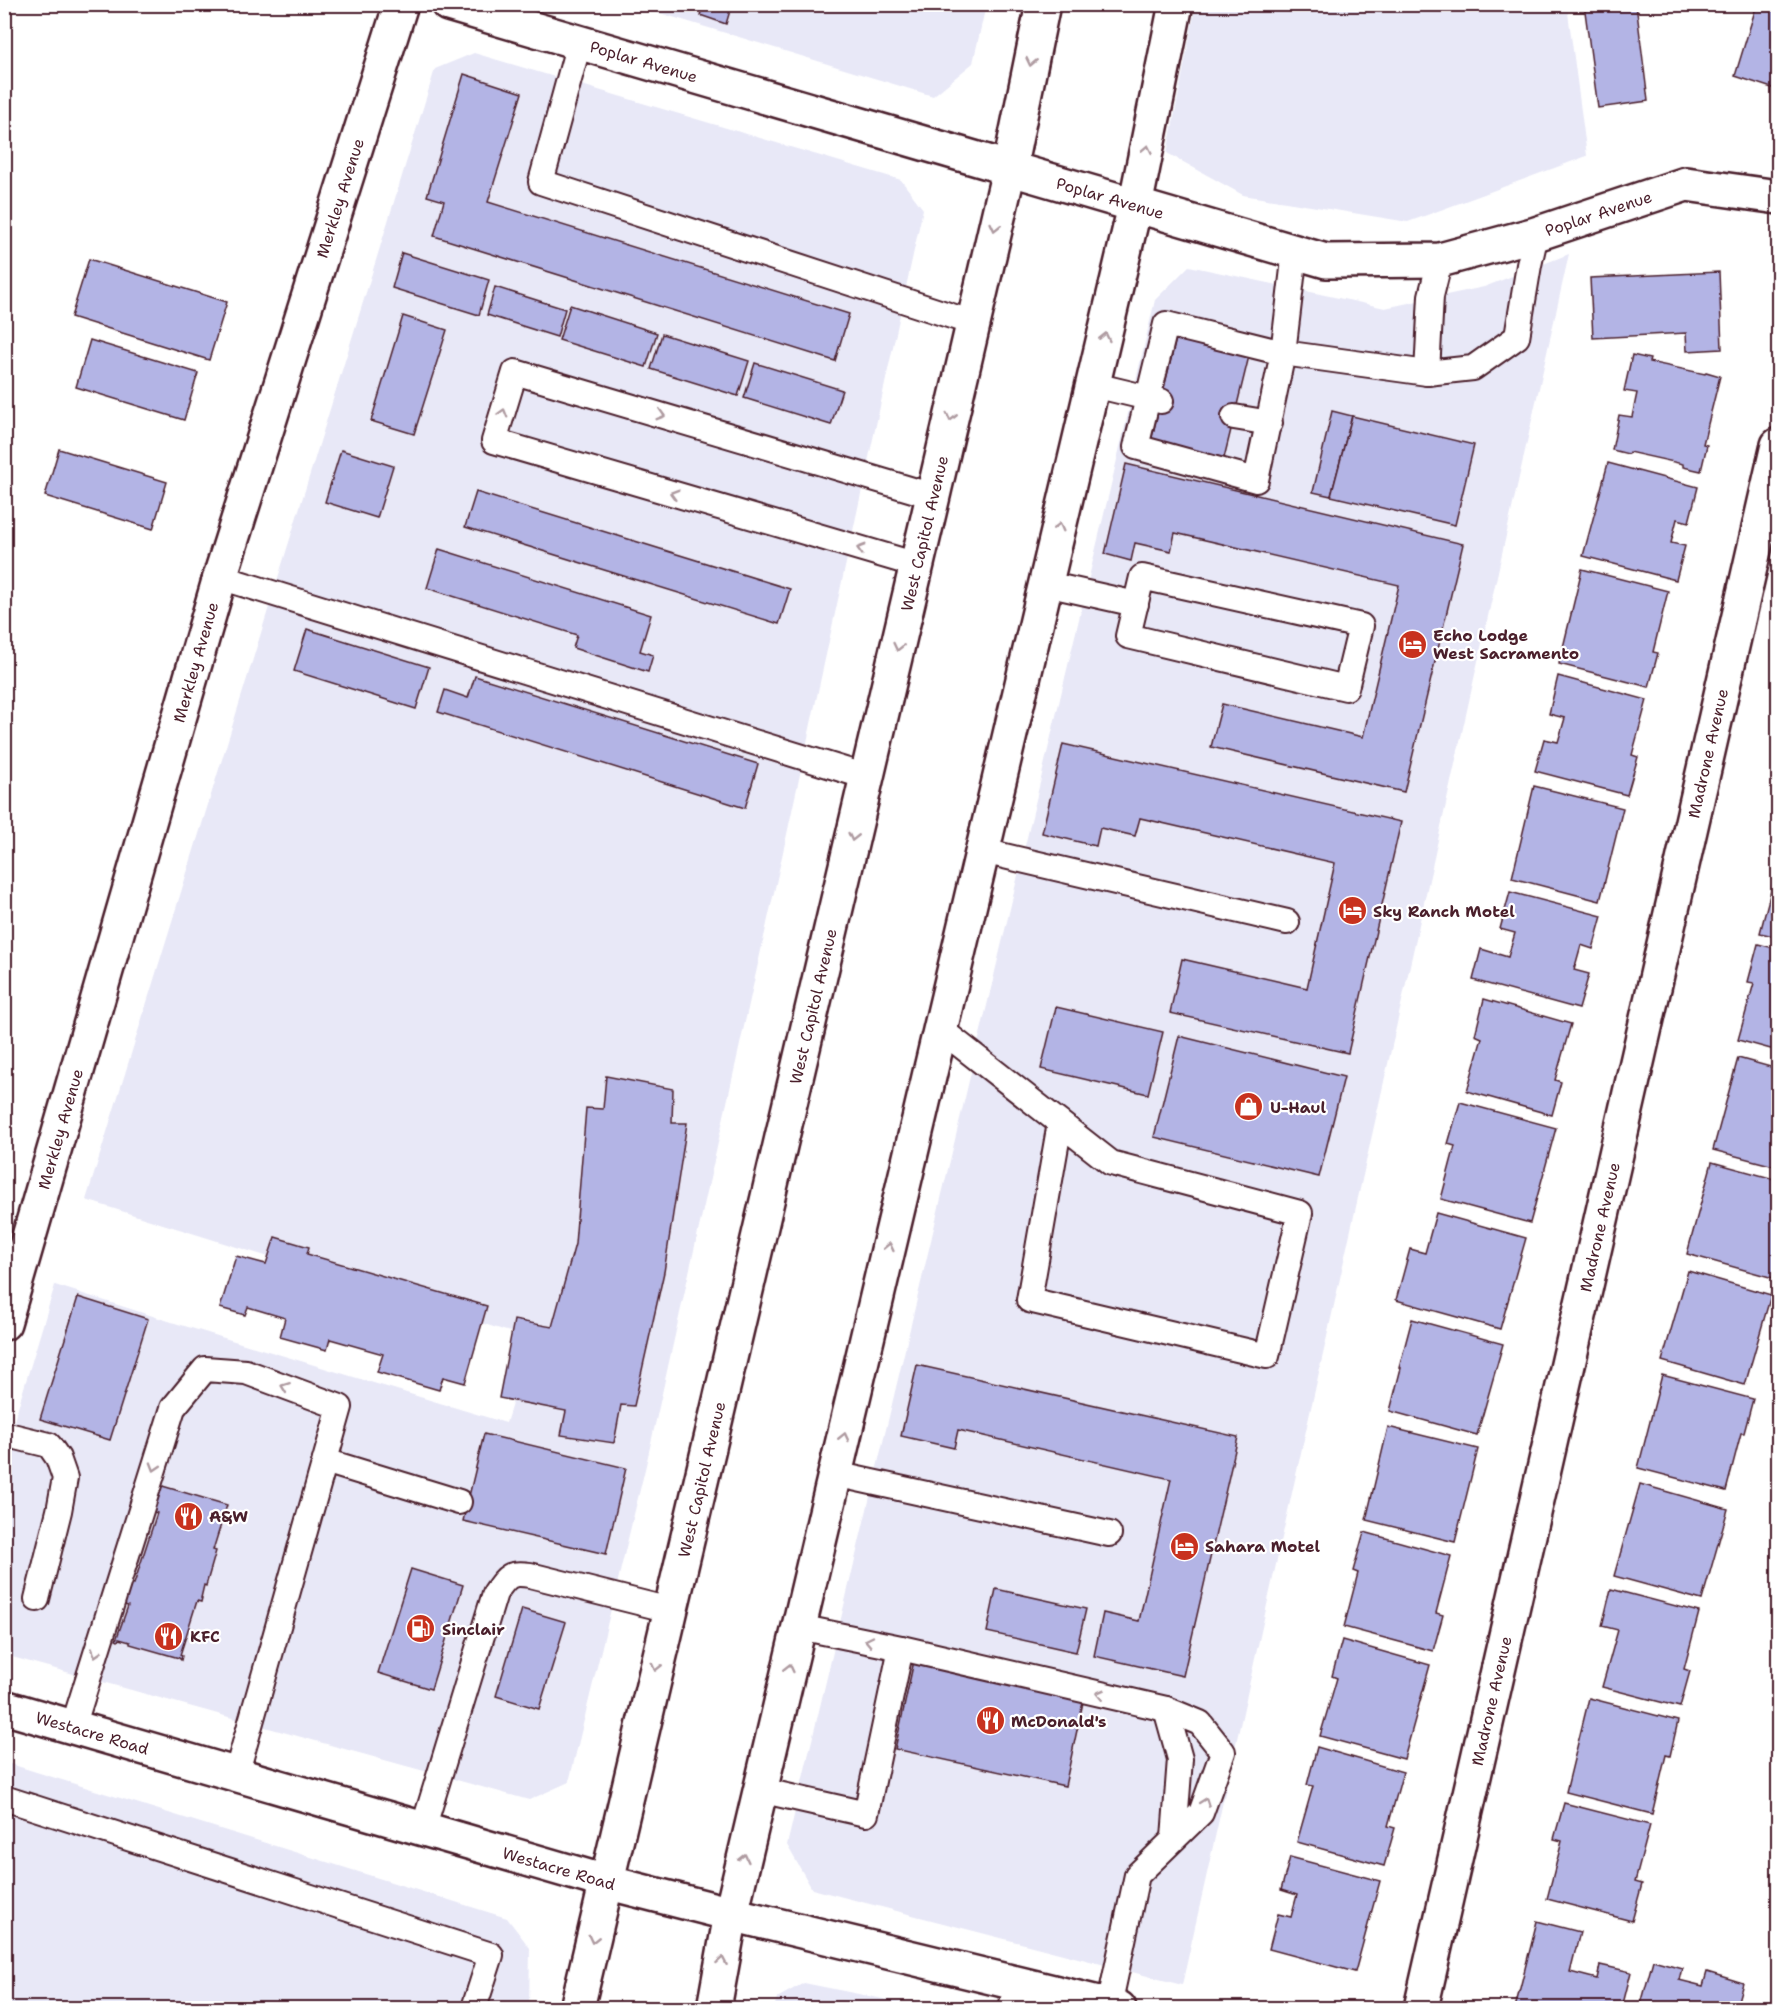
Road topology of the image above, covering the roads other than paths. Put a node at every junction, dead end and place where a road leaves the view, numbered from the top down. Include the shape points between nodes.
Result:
1 (402, 4) edge
2 (448, 4) edge
3 (1043, 4) edge
4 (1176, 4) edge
5 (579, 43) junction
6 (1009, 170) junction
7 (1779, 198) edge
8 (1135, 206) junction
9 (1536, 234) junction
10 (1295, 252) junction
11 (1440, 260) junction
12 (973, 323) junction
13 (1283, 353) junction
14 (1427, 373) junction
15 (1094, 385) junction
16 (1154, 399) junction
17 (1234, 417) dead end
18 (1270, 423) junction
19 (1779, 445) edge
20 (933, 496) junction
21 (917, 566) junction
22 (220, 577) junction
23 (1046, 584) junction
24 (1136, 604) junction
25 (867, 777) junction
26 (983, 851) junction
27 (1287, 922) dead end
28 (940, 1029) junction
29 (1060, 1123) junction
30 (4, 1323) edge
31 (4, 1434) edge
32 (325, 1461) junction
33 (835, 1474) junction
34 (459, 1502) dead end
35 (1109, 1534) dead end
36 (37, 1599) dead end
37 (670, 1610) junction
38 (799, 1627) junction
39 (901, 1648) junction
40 (4, 1707) edge
41 (1166, 1709) junction
42 (73, 1727) junction
43 (236, 1775) junction
44 (760, 1790) junction
45 (4, 1798) edge
46 (423, 1829) junction
47 (1174, 1838) junction
48 (606, 1882) junction
49 (731, 1914) junction
50 (1014, 1996) edge
51 (1114, 2007) edge
52 (474, 2008) edge
53 (577, 2008) edge
54 (714, 2008) edge
55 (1420, 2008) edge

1 - 22 street, Merkley Avenue
2 - 5 street, Poplar Avenue
3 -> 6 street, West Capitol Avenue
8 -> 4 street
5 - 6 street, Poplar Avenue
5 - 12 lane via 541,183
6 - 8 street, Poplar Avenue
6 -> 12 street, West Capitol Avenue
7 - 9 street, Poplar Avenue via 1686,184
8 - 10 street, Poplar Avenue
15 -> 8 street
9 - 11 street, Poplar Avenue
9 - 14 lane via 1517,337 1473,368
10 - 11 street, Poplar Avenue via 1326,261
10 - 13 lane
11 - 14 lane via 1431,296
12 -> 20 street, West Capitol Avenue
13 - 14 lane
13 - 16 lane via 1166,324
13 - 18 lane
15 - 16 lane
23 -> 15 street
16 - 18 lane via 1136,447 1256,480
17 - 18 lane
19 - 55 street, Madrone Avenue
20 - 21 street, West Capitol Avenue
21 -> 20 lane via 494,441 515,372
21 -> 25 street, West Capitol Avenue
22 - 25 lane
22 - 30 street, Merkley Avenue
23 - 24 lane
23 - 26 street
24 - 24 lane via 1142,577 1361,626 1346,688 1128,636
25 -> 37 street, West Capitol Avenue
26 - 27 lane
26 - 28 street
28 - 29 lane
33 -> 28 street
29 - 29 lane via 1111,1163 1300,1213 1267,1356 1029,1300
31 - 36 lane via 49,1445 65,1478
32 - 34 lane
32 -> 42 lane via 340,1407 246,1372 205,1369 173,1408
32 - 43 lane
33 - 35 lane
33 - 38 street
37 - 46 lane via 530,1575 516,1573 506,1578 495,1593
37 -> 48 street, West Capitol Avenue
39 -> 38 lane
44 -> 38 street
41 -> 39 lane
39 - 44 lane via 866,1814
40 - 42 street, Westacre Road
41 - 47 lane via 1180,1759
47 -> 41 lane via 1201,1813 1223,1752 1200,1723
42 - 43 street, Westacre Road
43 - 46 street, Westacre Road
49 -> 44 street
45 - 52 lane via 491,1955
46 - 48 street, Westacre Road
47 - 51 lane via 1137,1875
48 - 49 street, Westacre Road
48 -> 53 street, West Capitol Avenue
49 - 50 street, Westacre Road
54 -> 49 street
50 - 51 street, Westacre Road

